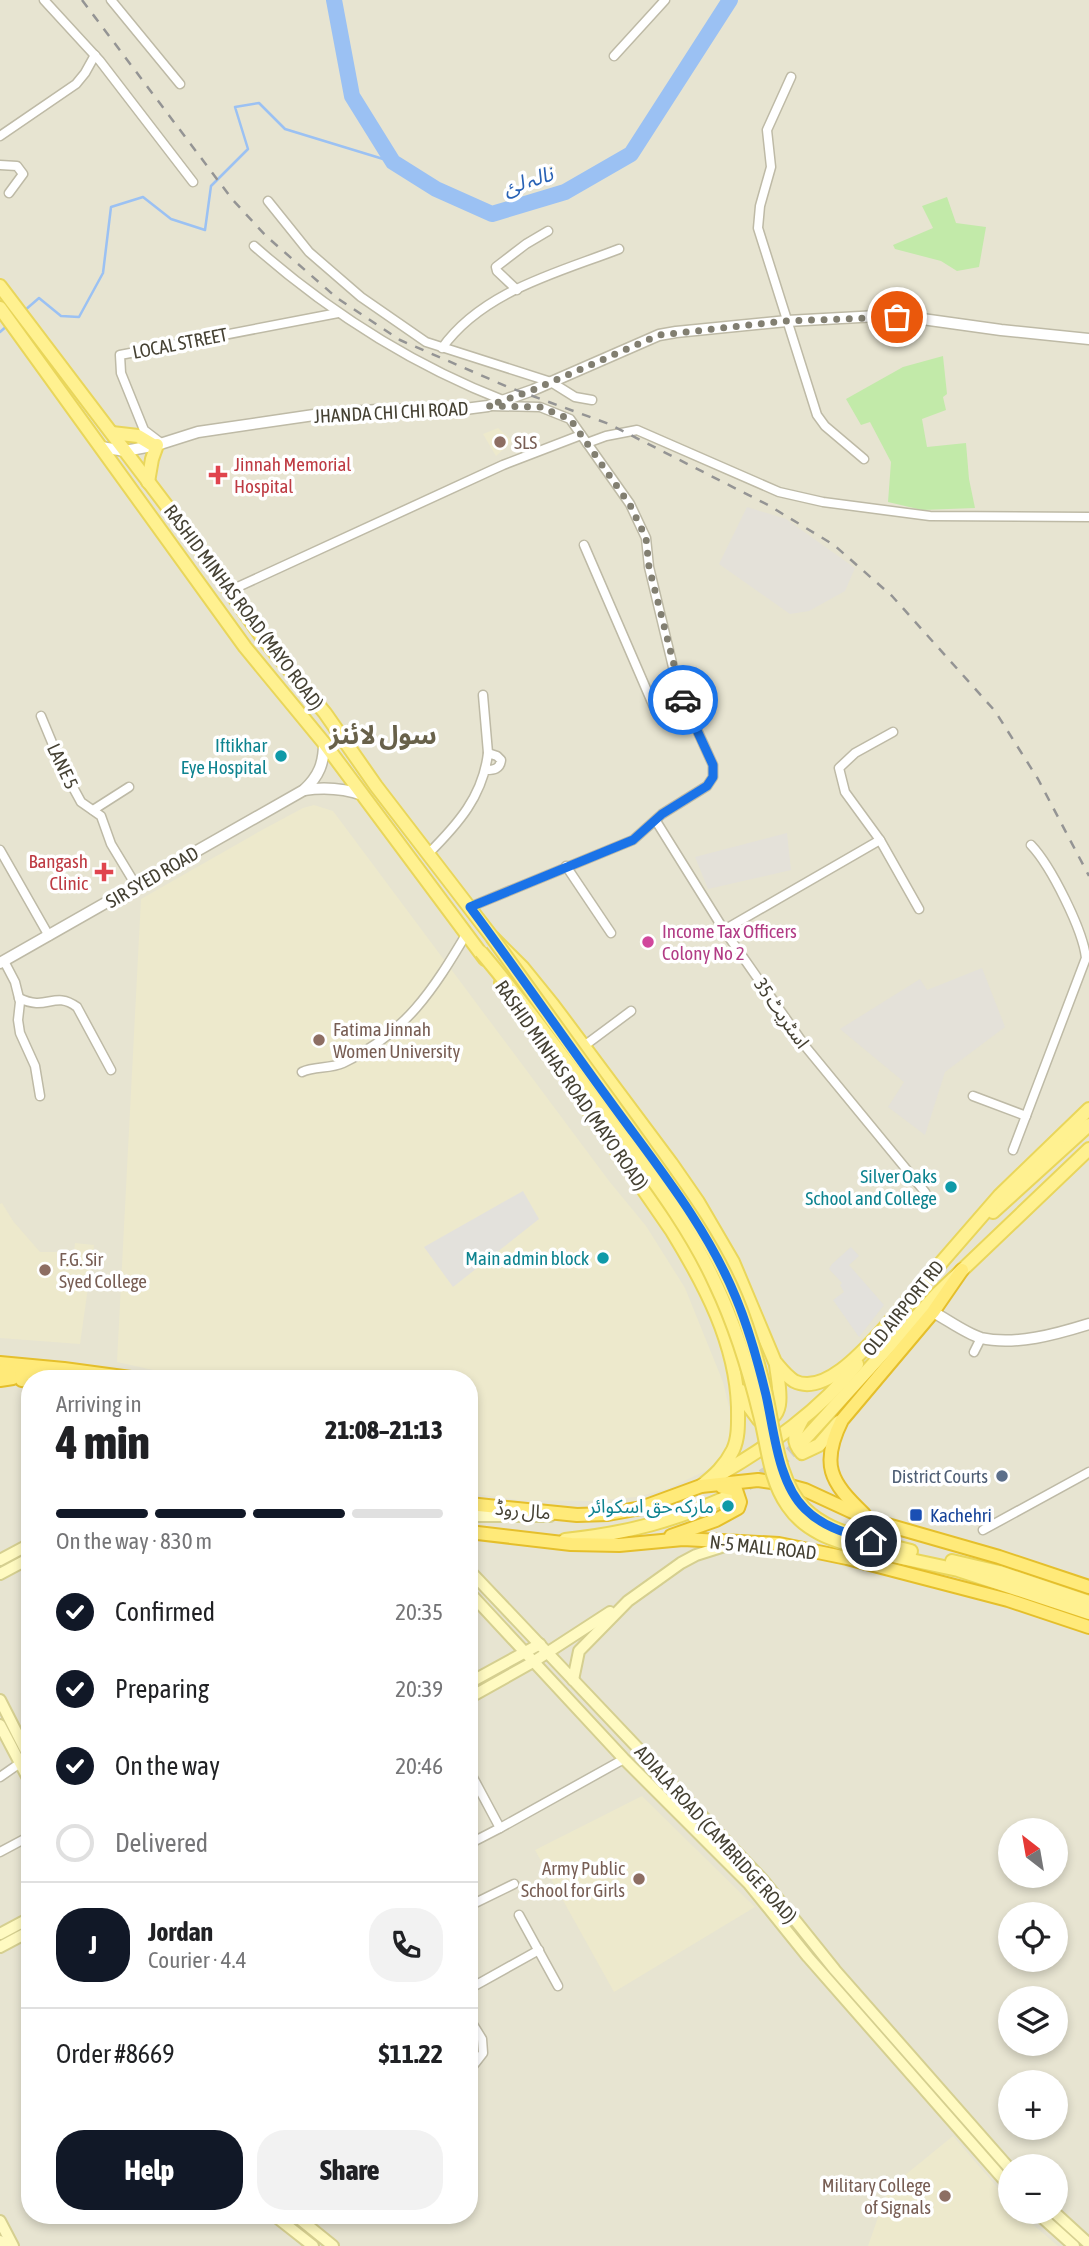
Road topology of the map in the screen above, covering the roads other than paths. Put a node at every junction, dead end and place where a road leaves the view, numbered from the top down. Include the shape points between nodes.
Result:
1 (44, 0) edge
2 (111, 0) edge
3 (665, 0) edge
4 (95, 55) junction
5 (614, 56) dead end
6 (791, 77) dead end
7 (180, 84) dead end
8 (0, 136) edge
9 (0, 165) edge
10 (193, 182) dead end
11 (9, 192) dead end
12 (268, 201) dead end
13 (548, 231) dead end
14 (254, 246) dead end
15 (619, 249) dead end
16 (3, 289) edge
17 (517, 290) junction
18 (0, 308) edge
19 (338, 313) junction
20 (786, 321) junction
21 (1089, 339) edge
22 (442, 348) junction
23 (551, 382) junction
24 (592, 400) dead end
25 (505, 401) junction
26 (488, 406) junction
27 (112, 433) junction
28 (581, 435) junction
29 (587, 443) junction
30 (157, 444) junction
31 (101, 447) junction
32 (125, 451) junction
33 (864, 459) dead end
34 (148, 482) junction
35 (1089, 517) edge
36 (584, 545) dead end
37 (229, 591) junction
38 (483, 695) dead end
39 (685, 705) junction
40 (41, 716) dead end
41 (893, 732) dead end
42 (324, 743) junction
43 (488, 753) junction
44 (486, 771) junction
45 (129, 787) dead end
46 (304, 790) junction
47 (363, 795) junction
48 (93, 810) junction
49 (656, 821) junction
50 (880, 840) junction
51 (1031, 845) dead end
52 (0, 850) edge
53 (428, 853) junction
54 (566, 866) junction
55 (137, 887) junction
56 (470, 907) junction
57 (919, 909) dead end
58 (724, 930) junction
59 (467, 933) junction
60 (611, 933) dead end
61 (49, 936) junction
62 (492, 937) junction
63 (481, 952) junction
64 (2, 962) edge
65 (19, 998) junction
66 (631, 1011) dead end
67 (584, 1046) junction
68 (111, 1070) dead end
69 (302, 1072) dead end
70 (40, 1096) dead end
71 (973, 1096) dead end
72 (1089, 1110) edge
73 (1026, 1116) junction
74 (1089, 1125) edge
75 (1013, 1150) dead end
76 (1089, 1150) edge
77 (925, 1192) dead end
78 (958, 1241) junction
79 (962, 1270) junction
80 (933, 1312) junction
81 (891, 1321) junction
82 (1089, 1324) edge
83 (981, 1338) junction
84 (974, 1352) dead end
85 (775, 1362) junction
86 (0, 1363) edge
87 (0, 1369) edge
88 (64, 1369) junction
89 (50, 1370) edge
90 (71, 1370) edge
91 (736, 1378) junction
92 (0, 1380) edge
93 (21, 1385) edge
94 (0, 1386) edge
95 (803, 1419) junction
96 (842, 1420) junction
97 (803, 1441) tunnel mouth
98 (1089, 1472) edge
99 (701, 1486) junction
100 (732, 1495) tunnel mouth
101 (478, 1505) edge
102 (577, 1515) junction
103 (478, 1516) edge
104 (870, 1520) junction
105 (983, 1530) dead end
106 (478, 1533) edge
107 (660, 1540) junction
108 (550, 1541) junction
109 (741, 1541) junction
110 (870, 1546) junction
111 (21, 1549) edge
112 (0, 1560) edge
113 (21, 1563) edge
114 (0, 1574) edge
115 (478, 1579) edge
116 (1089, 1587) edge
117 (478, 1601) edge
118 (628, 1601) junction
119 (1089, 1602) edge
120 (1089, 1614) edge
121 (1089, 1627) edge
122 (544, 1648) junction
123 (524, 1653) junction
124 (533, 1662) junction
125 (478, 1678) edge
126 (573, 1680) junction
127 (478, 1693) edge
128 (0, 1700) edge
129 (0, 1725) edge
130 (21, 1746) edge
131 (21, 1751) edge
132 (624, 1759) junction
133 (21, 1764) edge
134 (0, 1777) edge
135 (478, 1787) edge
136 (500, 1828) junction
137 (478, 1839) edge
138 (21, 1841) edge
139 (0, 1852) edge
140 (514, 1884) dead end
141 (478, 1902) edge
142 (519, 1915) dead end
143 (21, 1923) edge
144 (0, 1934) edge
145 (21, 1936) edge
146 (0, 1947) edge
147 (539, 1951) junction
148 (478, 1984) edge
149 (558, 1986) dead end
150 (478, 2033) edge
151 (478, 2059) edge
152 (998, 2155) edge
153 (998, 2173) edge
154 (0, 2221) edge
155 (285, 2224) edge
156 (306, 2224) edge
157 (1049, 2224) edge
158 (1067, 2224) edge
159 (0, 2241) edge
160 (1089, 2244) edge
161 (3, 2246) edge
162 (13, 2246) edge
163 (313, 2246) edge
164 (333, 2246) edge
165 (1074, 2246) edge

1 - 4 street
2 - 7 street
3 - 5 street
4 - 8 street via 76,84
4 - 10 street
6 - 20 street via 767,130 771,167 758,216
9 - 11 street via 17,166 23,174
12 - 22 street via 309,252 361,297
13 - 17 street via 496,267
14 - 19 street
15 - 17 street
16 - 27 main road, RASHID MINHAS ROAD (MAYO ROAD)
17 - 22 street via 467,319
18 - 31 main road, RASHID MINHAS ROAD (MAYO ROAD)
19 - 25 street via 417,362
19 - 30 street, LOCAL STREET via 120,355 121,373 144,430
20 - 21 street, JHANDA CHI CHI ROAD via 915,318
20 - 23 street, JHANDA CHI CHI ROAD via 659,335
20 - 33 street via 820,421
22 - 23 street
23 - 24 street via 576,397
23 - 25 street, JHANDA CHI CHI ROAD
25 - 26 street, JHANDA CHI CHI ROAD
26 - 28 street via 540,407 570,419
26 - 30 street, JHANDA CHI CHI ROAD via 314,415 198,432
27 - 30 main road
27 - 32 main road, RASHID MINHAS ROAD (MAYO ROAD)
28 - 29 street
28 - 37 street via 503,465
29 - 35 street via 637,429 779,492 823,502 929,516
29 - 39 street via 630,505 646,538
30 - 32 street, JHANDA CHI CHI ROAD
30 - 34 main road
31 - 32 street, JHANDA CHI CHI ROAD
31 - 42 main road, RASHID MINHAS ROAD (MAYO ROAD) via 245,648
32 - 34 main road, RASHID MINHAS ROAD (MAYO ROAD)
34 - 37 main road, RASHID MINHAS ROAD (MAYO ROAD)
36 - 39 street via 657,714
37 - 53 main road, RASHID MINHAS ROAD (MAYO ROAD)
38 - 43 street
39 - 49 street via 713,765 713,777
40 - 48 street, LANE 5 via 81,802
41 - 50 street via 855,753 839,768 845,792
42 - 46 street, SIR SYED ROAD via 321,769
42 - 47 main road, RASHID MINHAS ROAD (MAYO ROAD)
43 - 44 street
43 - 44 street via 497,756 500,765
44 - 53 street via 464,816
45 - 48 street, LANE 5
46 - 47 street, SIR SYED ROAD via 337,789
46 - 55 street, SIR SYED ROAD
47 - 59 main road, RASHID MINHAS ROAD (MAYO ROAD)
48 - 55 street, LANE 5 via 101,816 111,844
49 - 54 street via 633,840
49 - 58 street, اسٹریٹ 35
50 - 57 street
50 - 58 street
51 - 73 street via 1059,887 1086,958
52 - 61 street
53 - 56 main road, RASHID MINHAS ROAD (MAYO ROAD)
54 - 56 street
54 - 60 street
55 - 61 street, SIR SYED ROAD
56 - 62 main road, RASHID MINHAS ROAD (MAYO ROAD)
58 - 77 street, اسٹریٹ 35 via 805,1046
59 - 63 main road, RASHID MINHAS ROAD (MAYO ROAD)
59 - 69 street via 441,977 394,1032 341,1064
61 - 64 street, SIR SYED ROAD
62 - 67 main road, RASHID MINHAS ROAD (MAYO ROAD) via 523,968
62 - 110 main road, bridge via 668,1180 715,1255 754,1350 791,1491 802,1507 829,1527
63 - 91 main road, RASHID MINHAS ROAD (MAYO ROAD) via 695,1269 717,1316
63 - 110 main road, bridge via 623,1138 702,1256 735,1328 770,1465 788,1506 816,1533
64 - 65 street
65 - 68 street via 36,1004 59,998 77,1007
65 - 70 street via 18,1020 35,1066
66 - 67 street
67 - 85 main road, RASHID MINHAS ROAD (MAYO ROAD) via 671,1163 718,1236
71 - 73 street
72 - 78 main road, OLD AIRPORT RD
73 - 75 street
74 - 78 main road
76 - 79 main road, OLD AIRPORT RD
78 - 81 main road, OLD AIRPORT RD
79 - 80 highway
79 - 97 main road, OLD AIRPORT RD
80 - 83 street
80 - 96 highway
81 - 85 main road, RASHID MINHAS ROAD (MAYO ROAD) via 848,1367 820,1381 796,1382
81 - 95 main road, OLD AIRPORT RD via 847,1377
82 - 83 street via 1014,1340
83 - 84 street
85 - 91 main road via 779,1410 766,1421 754,1416
86 - 88 highway
87 - 92 highway via 15,1375
88 - 89 highway
88 - 90 highway
91 - 99 main road, RASHID MINHAS ROAD (MAYO ROAD) via 734,1448 718,1473
93 - 94 highway
95 - 96 main road via 794,1439 802,1453 819,1445
95 - 99 main road, OLD AIRPORT RD
96 - 104 highway via 835,1433 830,1468 843,1494
98 - 105 street
99 - 102 highway, مال روڈ via 641,1508
99 - 104 highway via 758,1480 779,1483
99 - 107 highway via 732,1488 739,1495 738,1508 716,1521
100 - 108 main road via 650,1526
101 - 102 highway, مال روڈ
102 - 103 main road
104 - 116 highway
106 - 108 highway, N-5 MALL ROAD
107 - 108 highway, N-5 MALL ROAD via 619,1545
107 - 109 highway, N-5 MALL ROAD
109 - 118 main road via 681,1563
109 - 121 highway, N-5 MALL ROAD via 847,1558
110 - 119 main road via 999,1572
110 - 120 main road
111 - 112 main road
113 - 114 main road
115 - 122 main road, ADIALA ROAD (CAMBRIDGE ROAD)
117 - 123 main road, ADIALA ROAD (CAMBRIDGE ROAD)
118 - 122 main road
118 - 126 main road via 579,1651
122 - 123 main road
122 - 124 main road
122 - 126 main road, ADIALA ROAD (CAMBRIDGE ROAD)
123 - 124 main road, ADIALA ROAD (CAMBRIDGE ROAD)
123 - 125 main road
124 - 127 main road
124 - 132 main road, ADIALA ROAD (CAMBRIDGE ROAD)
126 - 152 main road, ADIALA ROAD (CAMBRIDGE ROAD) via 762,1879 835,1970
128 - 130 main road
129 - 131 main road
132 - 136 street
132 - 153 main road, ADIALA ROAD (CAMBRIDGE ROAD) via 749,1884
133 - 134 street
135 - 136 street
136 - 137 street
138 - 139 street
140 - 141 street
142 - 147 street
143 - 144 main road
145 - 146 main road
147 - 148 street
147 - 149 street
150 - 151 street via 483,2053
154 - 162 main road
155 - 163 main road
156 - 164 main road
157 - 165 main road
158 - 160 main road
159 - 161 main road

